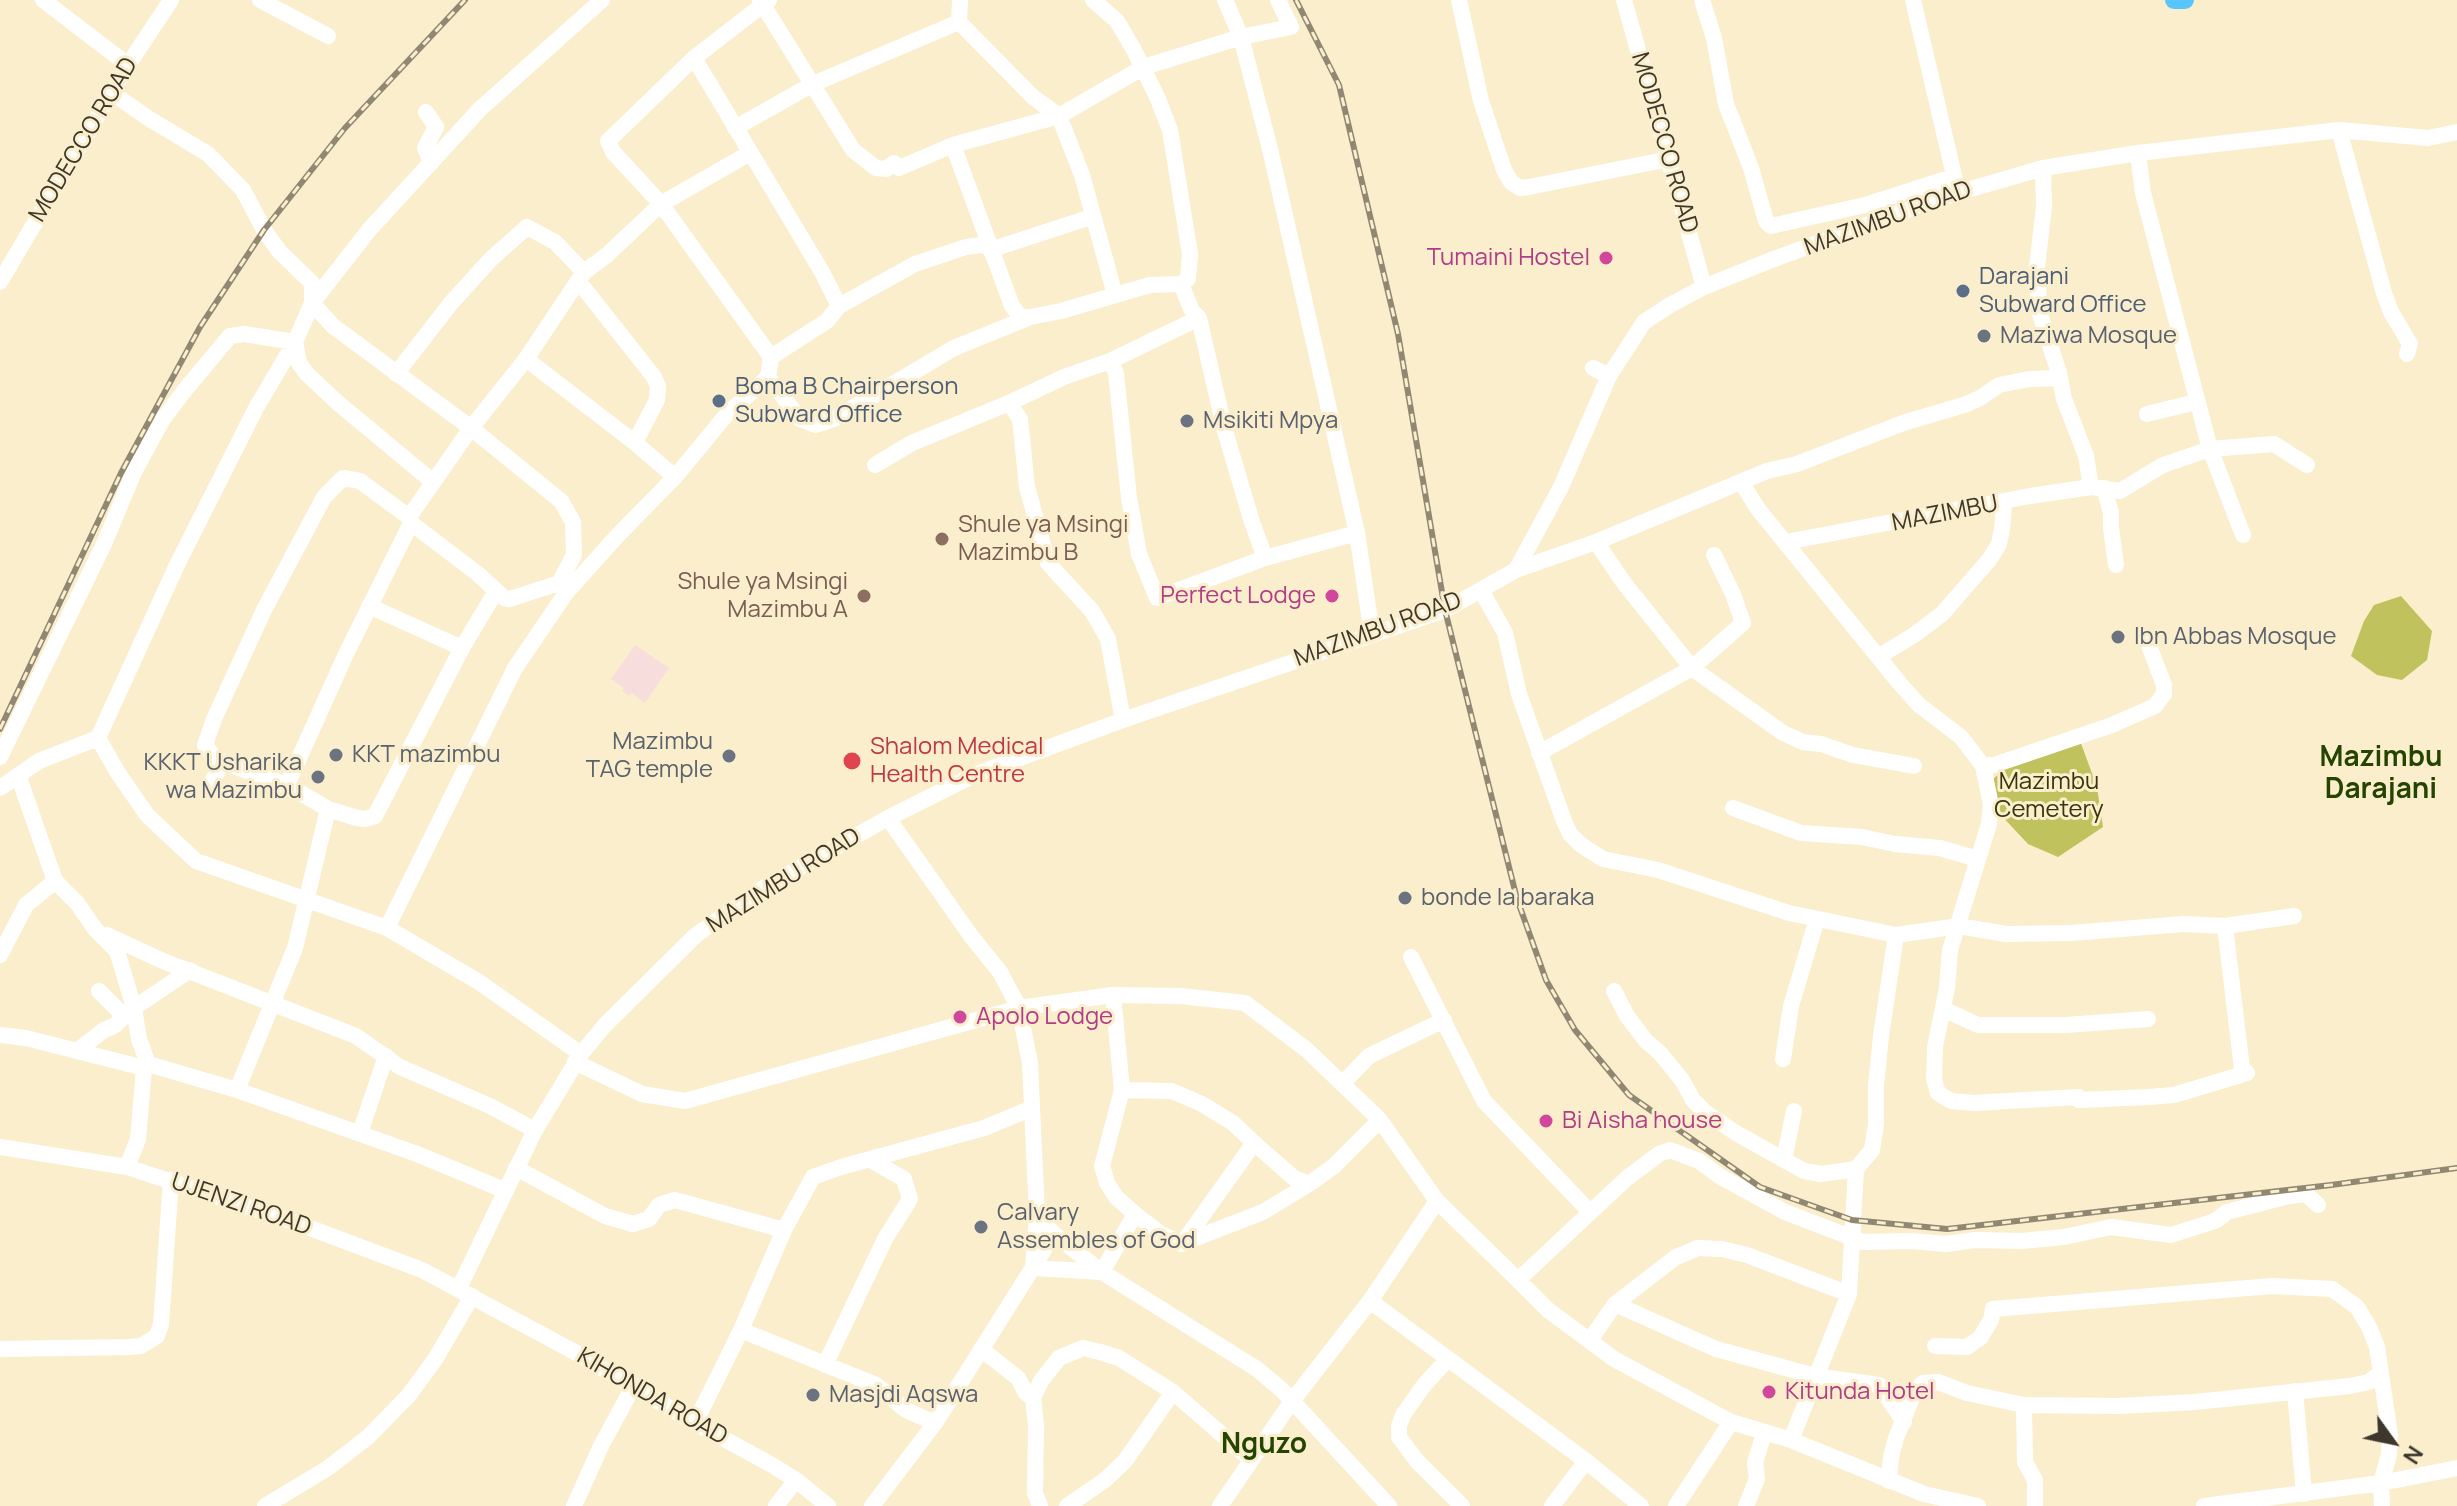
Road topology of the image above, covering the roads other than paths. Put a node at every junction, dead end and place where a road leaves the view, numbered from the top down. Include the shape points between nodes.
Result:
1 (43, 0) edge
2 (171, 0) edge
3 (260, 0) edge
4 (602, 0) edge
5 (960, 0) edge
6 (1093, 0) edge
7 (1225, 0) edge
8 (1278, 0) edge
9 (1459, 0) edge
10 (1624, 0) edge
11 (1702, 0) edge
12 (1913, 0) edge
13 (764, 1) edge
14 (959, 22) junction
15 (328, 36) dead end
16 (1241, 37) junction
17 (694, 58) junction
18 (128, 65) junction
19 (1144, 67) junction
20 (813, 84) junction
21 (112, 93) junction
22 (426, 112) dead end
23 (1059, 116) junction
24 (735, 128) junction
25 (2339, 130) junction
26 (2457, 132) edge
27 (953, 145) junction
28 (750, 153) junction
29 (2138, 153) junction
30 (1669, 159) junction
31 (431, 163) junction
32 (2043, 168) junction
33 (1956, 185) junction
34 (661, 204) junction
35 (1091, 217) junction
36 (990, 247) junction
37 (582, 277) junction
38 (0, 282) edge
39 (1181, 284) junction
40 (1704, 287) junction
41 (1115, 295) junction
42 (312, 303) junction
43 (839, 306) junction
44 (1030, 317) junction
45 (1199, 318) junction
46 (295, 342) junction
47 (2407, 354) dead end
48 (771, 357) junction
49 (526, 359) junction
50 (1110, 361) junction
51 (1593, 368) dead end
52 (396, 374) junction
53 (1609, 376) junction
54 (768, 377) junction
55 (2060, 378) junction
56 (2196, 402) junction
57 (1009, 403) junction
58 (2147, 414) dead end
59 (471, 428) junction
60 (635, 442) junction
61 (2210, 449) junction
62 (875, 465) dead end
63 (2307, 465) dead end
64 (675, 477) junction
65 (433, 482) junction
66 (1741, 482) junction
67 (2098, 488) junction
68 (2004, 503) junction
69 (410, 520) junction
70 (1357, 533) junction
71 (2243, 535) dead end
72 (1596, 542) junction
73 (1786, 542) junction
74 (574, 555) junction
75 (1714, 555) dead end
76 (597, 557) junction
77 (1265, 558) junction
78 (2116, 565) dead end
79 (1516, 570) junction
80 (583, 574) junction
81 (562, 588) junction
82 (1481, 590) junction
83 (496, 591) junction
84 (369, 606) junction
85 (1372, 634) junction
86 (2148, 643) dead end
87 (462, 648) junction
88 (1878, 657) junction
89 (1692, 668) junction
90 (1123, 720) junction
91 (98, 738) junction
92 (1539, 753) junction
93 (0, 757) edge
94 (222, 762) junction
95 (1914, 766) dead end
96 (1983, 766) junction
97 (18, 775) junction
98 (287, 785) junction
99 (0, 788) edge
100 (208, 791) dead end
101 (1733, 808) dead end
102 (328, 809) junction
103 (888, 818) junction
104 (1977, 859) junction
105 (55, 881) junction
106 (306, 900) junction
107 (2294, 916) dead end
108 (1817, 919) junction
109 (1959, 926) junction
110 (2225, 926) junction
111 (387, 928) junction
112 (95, 929) junction
113 (1896, 935) junction
114 (0, 955) edge
115 (1411, 957) dead end
116 (190, 970) junction
117 (99, 991) dead end
118 (1614, 991) dead end
119 (1113, 995) junction
120 (272, 1004) junction
121 (1019, 1008) junction
122 (1943, 1009) junction
123 (130, 1012) junction
124 (2148, 1019) dead end
125 (1444, 1020) junction
126 (1, 1034) edge
127 (77, 1051) junction
128 (386, 1056) junction
129 (578, 1058) junction
130 (1783, 1059) dead end
131 (146, 1066) junction
132 (1342, 1084) junction
133 (237, 1090) junction
134 (1122, 1090) junction
135 (1030, 1109) junction
136 (1794, 1111) dead end
137 (1380, 1120) junction
138 (535, 1130) junction
139 (360, 1133) junction
140 (1254, 1143) junction
141 (0, 1147) edge
142 (871, 1160) junction
143 (1784, 1160) junction
144 (127, 1167) junction
145 (516, 1168) junction
146 (1856, 1169) junction
147 (171, 1180) junction
148 (1309, 1184) junction
149 (504, 1190) junction
150 (1437, 1201) junction
151 (2318, 1205) dead end
152 (1589, 1211) junction
153 (1135, 1214) junction
154 (1037, 1216) junction
155 (784, 1230) junction
156 (1054, 1234) junction
157 (1854, 1240) junction
158 (1182, 1244) junction
159 (1033, 1268) junction
160 (1102, 1272) junction
161 (1518, 1280) junction
162 (465, 1292) junction
163 (1849, 1294) junction
164 (1370, 1301) junction
165 (1615, 1304) junction
166 (741, 1330) junction
167 (1590, 1340) junction
168 (1935, 1346) dead end
169 (0, 1349) edge
170 (981, 1349) junction
171 (1448, 1359) junction
172 (825, 1365) junction
173 (2380, 1373) junction
174 (1815, 1376) junction
175 (634, 1385) junction
176 (2295, 1391) junction
177 (1173, 1392) junction
178 (1033, 1398) junction
179 (1292, 1401) junction
180 (2024, 1405) junction
181 (1731, 1422) junction
182 (1904, 1422) junction
183 (695, 1423) junction
184 (935, 1423) junction
185 (1764, 1433) junction
186 (1791, 1440) junction
187 (1250, 1459) junction
188 (1586, 1461) junction
189 (2457, 1468) edge
190 (796, 1480) junction
191 (1889, 1481) junction
192 (2381, 1483) junction
193 (2304, 1494) junction
194 (265, 1506) edge
195 (574, 1506) edge
196 (776, 1506) edge
197 (828, 1506) edge
198 (872, 1506) edge
199 (1040, 1506) edge
200 (1067, 1506) edge
201 (1220, 1506) edge
202 (1389, 1506) edge
203 (1462, 1506) edge
204 (1552, 1506) edge
205 (1641, 1506) edge
206 (1676, 1506) edge
207 (1746, 1506) edge
208 (1978, 1506) edge
209 (2035, 1506) edge
210 (2204, 1506) edge
211 (2382, 1506) edge

1 - 18 street
2 - 18 street, MODECCO ROAD
3 - 15 street
4 - 31 street via 480,109
5 - 14 street
6 - 19 street via 1117,21
7 - 16 street
8 - 16 street via 1291,27
9 - 30 street via 1481,101 1511,182 1529,187
10 - 30 street, MODECCO ROAD
11 - 33 street via 1726,104 1771,226
12 - 33 street
13 - 17 street
13 - 20 street
14 - 20 street
14 - 23 street
16 - 19 street
16 - 70 street
17 - 24 street
17 - 34 street via 608,141
18 - 21 street, MODECCO ROAD
19 - 23 street
19 - 39 street via 1170,130 1177,168 1190,254 1188,279
20 - 24 street
20 - 27 street via 853,150 876,168 894,163 899,168
21 - 38 street, MODECCO ROAD
21 - 42 street via 208,154 243,190 279,251 312,283
22 - 31 street via 436,127 425,148
23 - 27 street
23 - 35 street via 1082,175
24 - 28 street
25 - 26 street, MAZIMBU ROAD via 2428,138
25 - 29 street, MAZIMBU ROAD
25 - 47 street via 2384,293 2410,344
27 - 36 street
28 - 34 street
28 - 43 street
29 - 32 street, MAZIMBU ROAD
29 - 56 street via 2143,193
30 - 40 street, MODECCO ROAD
31 - 42 street
32 - 33 street, MAZIMBU ROAD
32 - 55 street via 2039,311
33 - 40 street, MAZIMBU ROAD
34 - 37 street
34 - 48 street
35 - 36 street
35 - 41 street
36 - 43 street via 966,247 915,264
36 - 44 street via 1016,313
37 - 49 street
37 - 52 street via 555,242 527,227 451,303
37 - 60 street via 658,386 657,400
39 - 41 street via 1150,285
39 - 45 street
40 - 53 street, MAZIMBU ROAD via 1644,322
41 - 44 street
42 - 46 street
42 - 52 street via 333,326
43 - 48 street via 827,321
44 - 54 street via 954,348 823,424 800,419
45 - 50 street
45 - 77 street via 1225,431
46 - 65 street via 307,374
46 - 91 street via 176,567
46 - 93 street via 230,336 163,419
48 - 54 street
49 - 59 street
49 - 60 street
50 - 57 street
50 - 77 street via 1116,373 1139,554 1157,598
51 - 53 street
52 - 59 street
53 - 79 street, MAZIMBU ROAD via 1561,487
54 - 64 street via 727,414
55 - 66 street via 1999,385 1967,404
55 - 67 street
56 - 58 street
56 - 61 street
57 - 62 street via 912,443
57 - 90 street via 1020,419 1027,487 1048,563 1092,611 1108,639
59 - 65 street
59 - 74 street via 561,501 573,522
60 - 64 street
61 - 63 street via 2274,444
61 - 67 street, MAZIMBU via 2163,465 2120,491
61 - 71 street
64 - 76 street
65 - 69 street
66 - 72 street
66 - 73 street
67 - 68 street, MAZIMBU
67 - 78 street via 2111,513
68 - 73 street, MAZIMBU
68 - 88 street via 1999,544 1989,560 1942,614
69 - 83 street
69 - 84 street
69 - 94 street via 360,481 343,478 324,497 214,719 205,745
70 - 77 street
70 - 85 street
72 - 79 street
72 - 89 street
73 - 88 street
74 - 76 street
74 - 80 street
74 - 81 street
75 - 89 street via 1743,623
76 - 80 street
79 - 82 street, MAZIMBU ROAD
80 - 81 street
81 - 83 street via 510,599
81 - 111 street via 515,668
82 - 85 street, MAZIMBU ROAD via 1445,610
82 - 92 street via 1505,633
83 - 87 street
84 - 87 street
84 - 98 street
85 - 90 street, MAZIMBU ROAD
86 - 96 street via 2164,685 2155,706
87 - 102 street via 375,816 357,818
88 - 96 street via 1919,705 1961,737
89 - 92 street
89 - 95 street via 1803,742
90 - 103 street, MAZIMBU ROAD via 974,775
91 - 97 street
91 - 106 street via 147,815 196,861
92 - 108 street via 1570,834 1594,855
94 - 98 street
94 - 100 street
96 - 104 street via 1991,805
97 - 99 street
97 - 105 street
98 - 102 street
101 - 104 street via 1801,833 1940,848
102 - 106 street
103 - 121 street via 1000,972
103 - 129 street, MAZIMBU ROAD via 765,887 696,935
104 - 109 street
105 - 112 street
105 - 114 street via 26,905
106 - 111 street
106 - 120 street via 295,948
107 - 110 street
108 - 113 street
108 - 130 street via 1791,1006
109 - 110 street via 2006,934
109 - 113 street
109 - 122 street via 1950,950
110 - 122 street via 2242,1069 2247,1073 2174,1095 1974,1103 1945,1099 1934,1080
111 - 129 street via 479,982
112 - 116 street
112 - 123 street via 117,951
113 - 146 street via 1872,1150
115 - 125 street
116 - 120 street
116 - 123 street
117 - 123 street
118 - 143 street via 1627,1016 1693,1100
119 - 121 street
119 - 132 street via 1245,1003
119 - 134 street
120 - 128 street via 356,1036
120 - 133 street
121 - 129 street via 685,1101 642,1094
121 - 135 street via 1030,1063
122 - 124 street via 1978,1025
123 - 127 street
123 - 131 street
125 - 132 street via 1369,1056
125 - 152 street via 1484,1101
126 - 127 street
127 - 131 street
128 - 138 street
128 - 139 street
129 - 138 street, MAZIMBU ROAD
131 - 133 street
131 - 144 street via 138,1139
132 - 137 street
133 - 139 street
134 - 140 street via 1172,1091 1223,1117
134 - 153 street via 1102,1166 1116,1197
135 - 142 street via 984,1128
135 - 154 street
136 - 143 street
137 - 148 street
137 - 150 street
138 - 145 street, MAZIMBU ROAD
139 - 149 street
140 - 148 street via 1294,1178
140 - 158 street
141 - 144 street, UJENZI ROAD
142 - 155 street via 813,1177
142 - 172 street via 904,1179 910,1199 885,1239
143 - 146 street via 1821,1174
144 - 147 street, UJENZI ROAD
145 - 149 street, MAZIMBU ROAD
145 - 155 street via 605,1216 633,1224 675,1200
146 - 157 street
147 - 162 street, UJENZI ROAD via 408,1265
147 - 169 street via 157,1336 130,1347
148 - 158 street via 1263,1212
149 - 162 street, MAZIMBU ROAD
150 - 161 street
150 - 164 street
151 - 157 street via 2306,1194 2289,1196 2227,1212 2171,1235 2111,1227 2021,1241
152 - 157 street via 1670,1150 1699,1161 1785,1212
152 - 161 street
153 - 158 street
153 - 160 street
154 - 156 street
154 - 159 street
155 - 166 street
156 - 159 street
156 - 160 street
157 - 163 street
159 - 160 street
159 - 170 street
160 - 179 street via 1257,1369
161 - 167 street
162 - 175 street, KIHONDA ROAD
162 - 194 street, MAZIMBU ROAD via 436,1358 399,1406 328,1468
163 - 165 street via 1747,1255 1698,1248 1676,1257
163 - 174 street
164 - 171 street
164 - 179 street
165 - 167 street
165 - 174 street via 1716,1349
166 - 172 street
166 - 183 street
167 - 181 street via 1614,1359
168 - 173 street via 1967,1347 1980,1338 1993,1309 2247,1287 2311,1287 2332,1289 2357,1307 2373,1335
170 - 178 street via 1018,1378
170 - 184 street
171 - 188 street
171 - 203 street via 1403,1415 1399,1437
172 - 184 street via 876,1385 906,1410
173 - 176 street via 2361,1384
173 - 192 street via 2390,1435
174 - 182 street via 1879,1385
174 - 186 street
175 - 183 street, KIHONDA ROAD
175 - 195 street
176 - 180 street via 2195,1402
176 - 193 street
177 - 178 street via 1119,1358 1083,1348 1059,1358
177 - 187 street
177 - 200 street via 1125,1461
178 - 199 street via 1035,1493
179 - 187 street
179 - 202 street
180 - 182 street via 1938,1382 1923,1383
180 - 209 street via 2025,1462 2035,1480
181 - 185 street
181 - 206 street
182 - 191 street
183 - 190 street, KIHONDA ROAD
184 - 198 street
185 - 186 street
185 - 207 street via 1755,1463 1757,1479
186 - 191 street
187 - 201 street
188 - 204 street
188 - 205 street
189 - 192 street
190 - 196 street
190 - 197 street, KIHONDA ROAD
191 - 208 street
192 - 193 street
192 - 211 street
193 - 210 street

